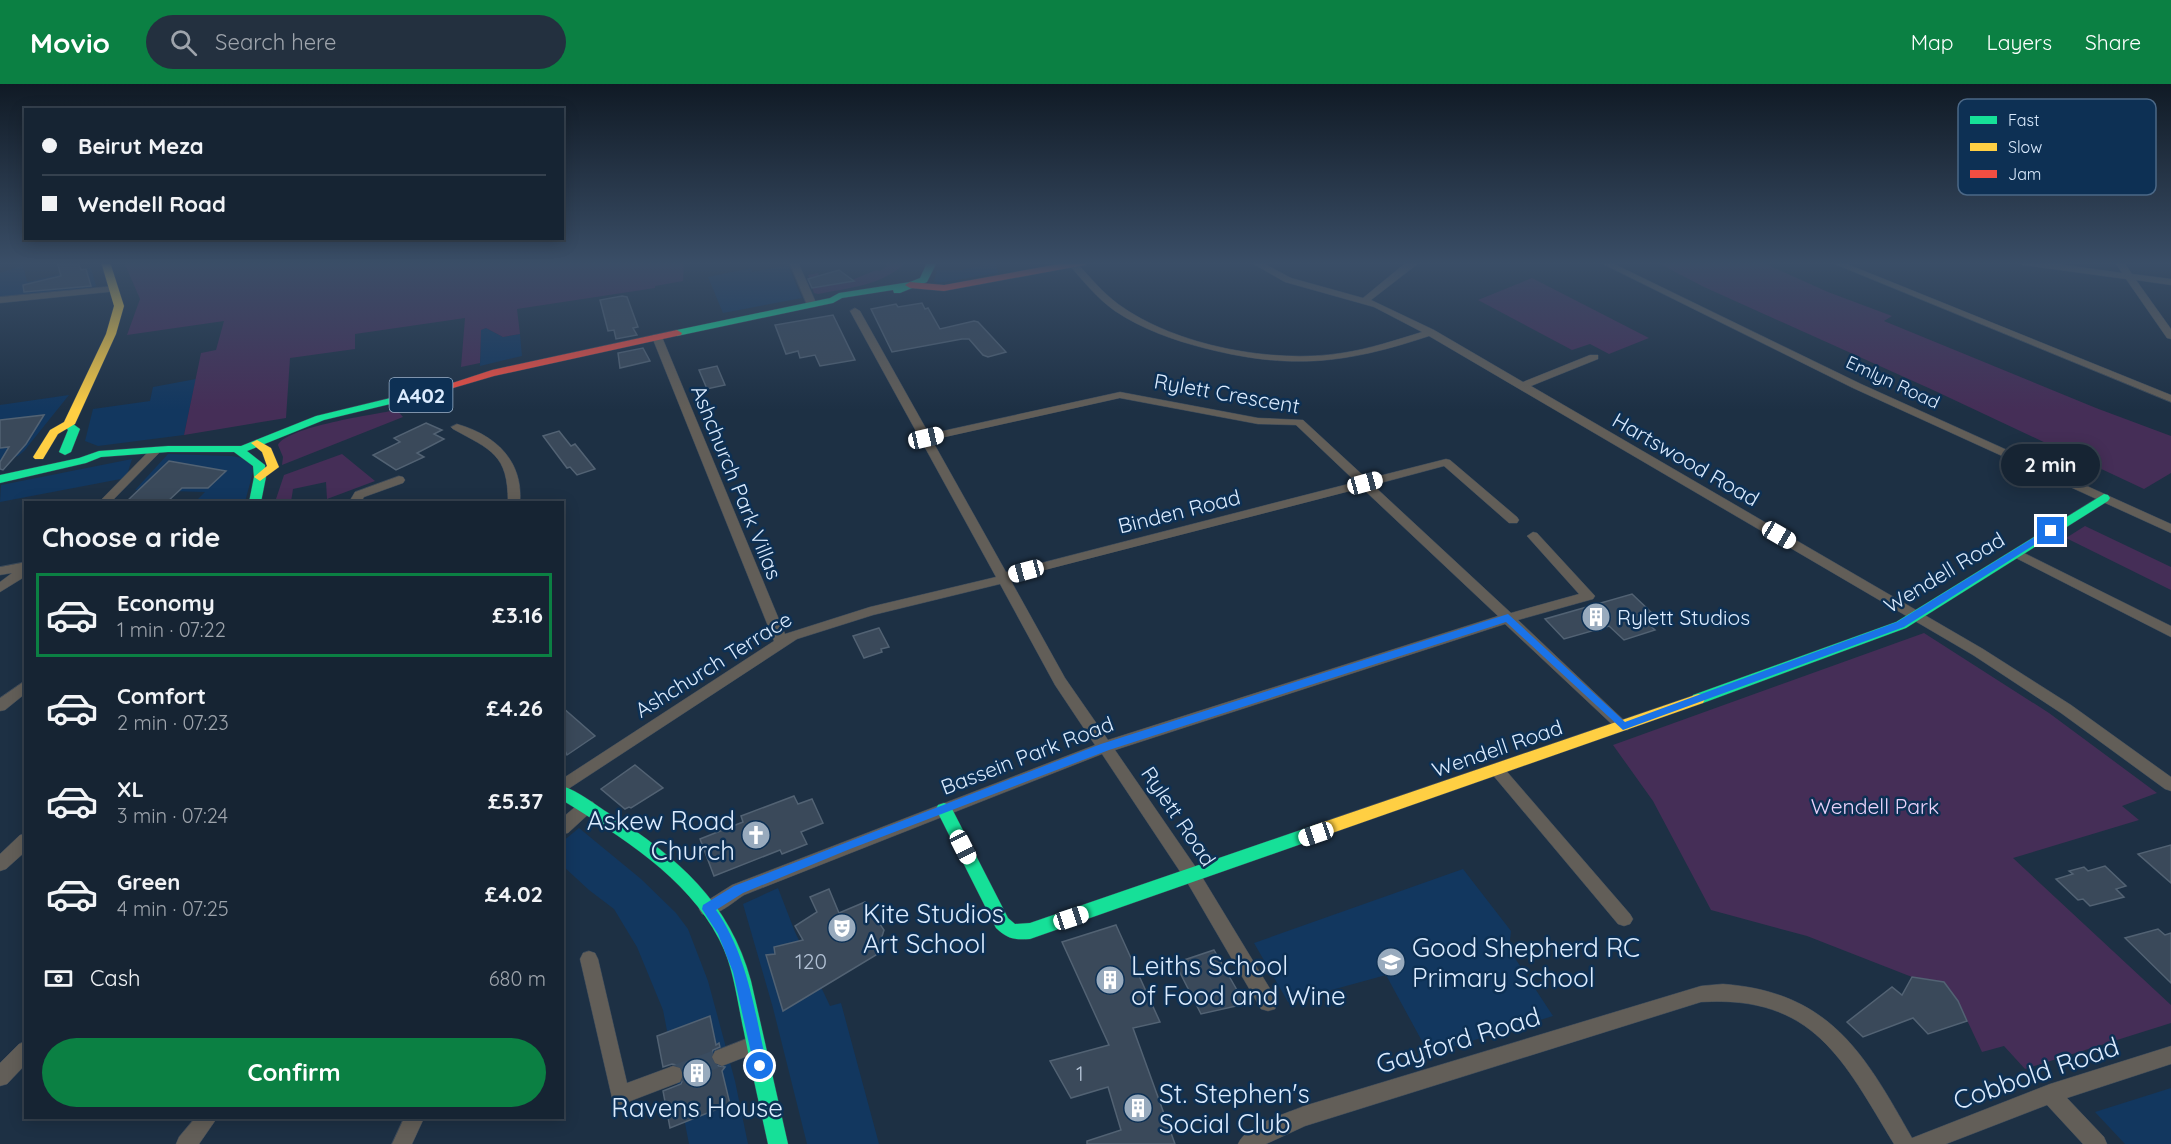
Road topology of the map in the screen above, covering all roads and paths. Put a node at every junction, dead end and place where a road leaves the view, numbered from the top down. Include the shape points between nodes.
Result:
1 (117, 311) edge
2 (780, 311) edge
3 (855, 311) dead end
4 (1123, 311) edge
5 (1394, 311) edge
6 (1704, 311) edge
7 (1956, 311) edge
8 (2153, 311) edge
9 (1430, 332) junction
10 (657, 336) junction
11 (2171, 336) edge
12 (1594, 357) dead end
13 (1522, 386) junction
14 (2171, 399) edge
15 (69, 424) junction
16 (457, 427) dead end
17 (926, 438) junction
18 (245, 439) junction
19 (162, 449) junction
20 (65, 452) junction
21 (99, 454) junction
22 (42, 462) junction
23 (0, 469) edge
24 (260, 477) junction
25 (0, 479) edge
26 (399, 480) dead end
27 (1365, 483) junction
28 (2104, 498) junction
29 (106, 501) edge
30 (255, 501) edge
31 (356, 501) edge
32 (514, 501) edge
33 (1513, 520) dead end
34 (2171, 529) edge
35 (1533, 536) dead end
36 (2016, 553) junction
37 (24, 567) edge
38 (24, 569) edge
39 (0, 571) edge
40 (1004, 578) junction
41 (0, 588) edge
42 (1918, 615) junction
43 (1508, 618) junction
44 (2171, 632) edge
45 (781, 642) junction
46 (24, 687) edge
47 (0, 706) edge
48 (1623, 726) junction
49 (1105, 747) junction
50 (1497, 770) junction
51 (2171, 785) edge
52 (564, 786) edge
53 (564, 793) edge
54 (587, 807) junction
55 (944, 809) junction
56 (564, 826) edge
57 (24, 842) edge
58 (0, 864) edge
59 (1193, 877) junction
60 (708, 909) junction
61 (1624, 919) dead end
62 (589, 959) dead end
63 (1268, 1003) dead end
64 (756, 1044) junction
65 (24, 1052) edge
66 (2171, 1055) edge
67 (722, 1057) tunnel mouth
68 (673, 1075) tunnel mouth
69 (0, 1077) edge
70 (2050, 1094) junction
71 (206, 1119) edge
72 (414, 1119) edge
73 (186, 1144) edge
74 (402, 1144) edge
75 (778, 1144) edge
76 (1248, 1144) edge
77 (1905, 1144) edge
78 (1920, 1144) edge
79 (2097, 1144) edge

1 - 15 main road via 97,369
2 - 10 main road, A402
3 - 17 street, Rylett Road
4 - 9 street via 1177,336 1247,355 1293,360 1344,357
5 - 9 street, Hartswood Road
6 - 28 street, Emlyn Road
7 - 14 street
8 - 11 street
9 - 13 street, Hartswood Road
10 - 18 main road, A402 via 511,368 413,397 284,423
10 - 45 street, Ashchurch Park Villas
12 - 13 street
13 - 42 street, Hartswood Road
15 - 20 main road via 74,429
15 - 22 main road via 54,432
16 - 32 street via 509,462
17 - 27 street, Rylett Crescent via 1127,395 1258,421 1299,422
17 - 40 street, Rylett Road
18 - 19 main road
18 - 24 main road
18 - 24 main road via 267,450 273,467
19 - 21 main road
19 - 29 street
20 - 21 main road
20 - 22 main road via 64,460
21 - 22 main road via 82,461
22 - 23 main road
22 - 25 main road
24 - 30 main road
26 - 31 street via 358,495
27 - 33 street, Binden Road via 1446,462
27 - 40 street, Binden Road
27 - 43 street, Rylett Crescent
28 - 34 street, Emlyn Road
28 - 36 main road, Wendell Road
35 - 43 street, Bassein Park Road via 1588,596
36 - 42 main road, Wendell Road
36 - 44 street
37 - 39 street
38 - 41 street
40 - 45 street, Ashchurch Terrace via 870,611 805,630
40 - 49 street, Rylett Road via 1060,681
42 - 48 main road, Wendell Road via 1901,625
42 - 51 street, Hartswood Road via 2040,691
43 - 48 street, Rylett Crescent
43 - 49 street, Bassein Park Road
45 - 52 street, Ashchurch Terrace
46 - 47 street
48 - 50 main road, Wendell Road
49 - 55 street, Bassein Park Road
49 - 59 street, Rylett Road
50 - 59 main road, Wendell Road
50 - 61 street
53 - 54 main road
54 - 56 street
54 - 60 main road via 645,849
55 - 59 main road, Wendell Road via 1002,923 1012,932 1030,932
55 - 60 street, Bassein Park Road via 738,890
57 - 58 street
59 - 63 street, Rylett Road
60 - 64 main road via 723,931 740,972
62 - 68 street via 620,1095
64 - 67 street
64 - 75 main road
65 - 69 street
66 - 70 street, Cobbold Road
70 - 78 street, Cobbold Road
70 - 79 street
71 - 73 street
72 - 74 street
76 - 77 street, Gayford Road via 1285,1123 1334,1106 1718,992 1770,999 1824,1029 1854,1060

